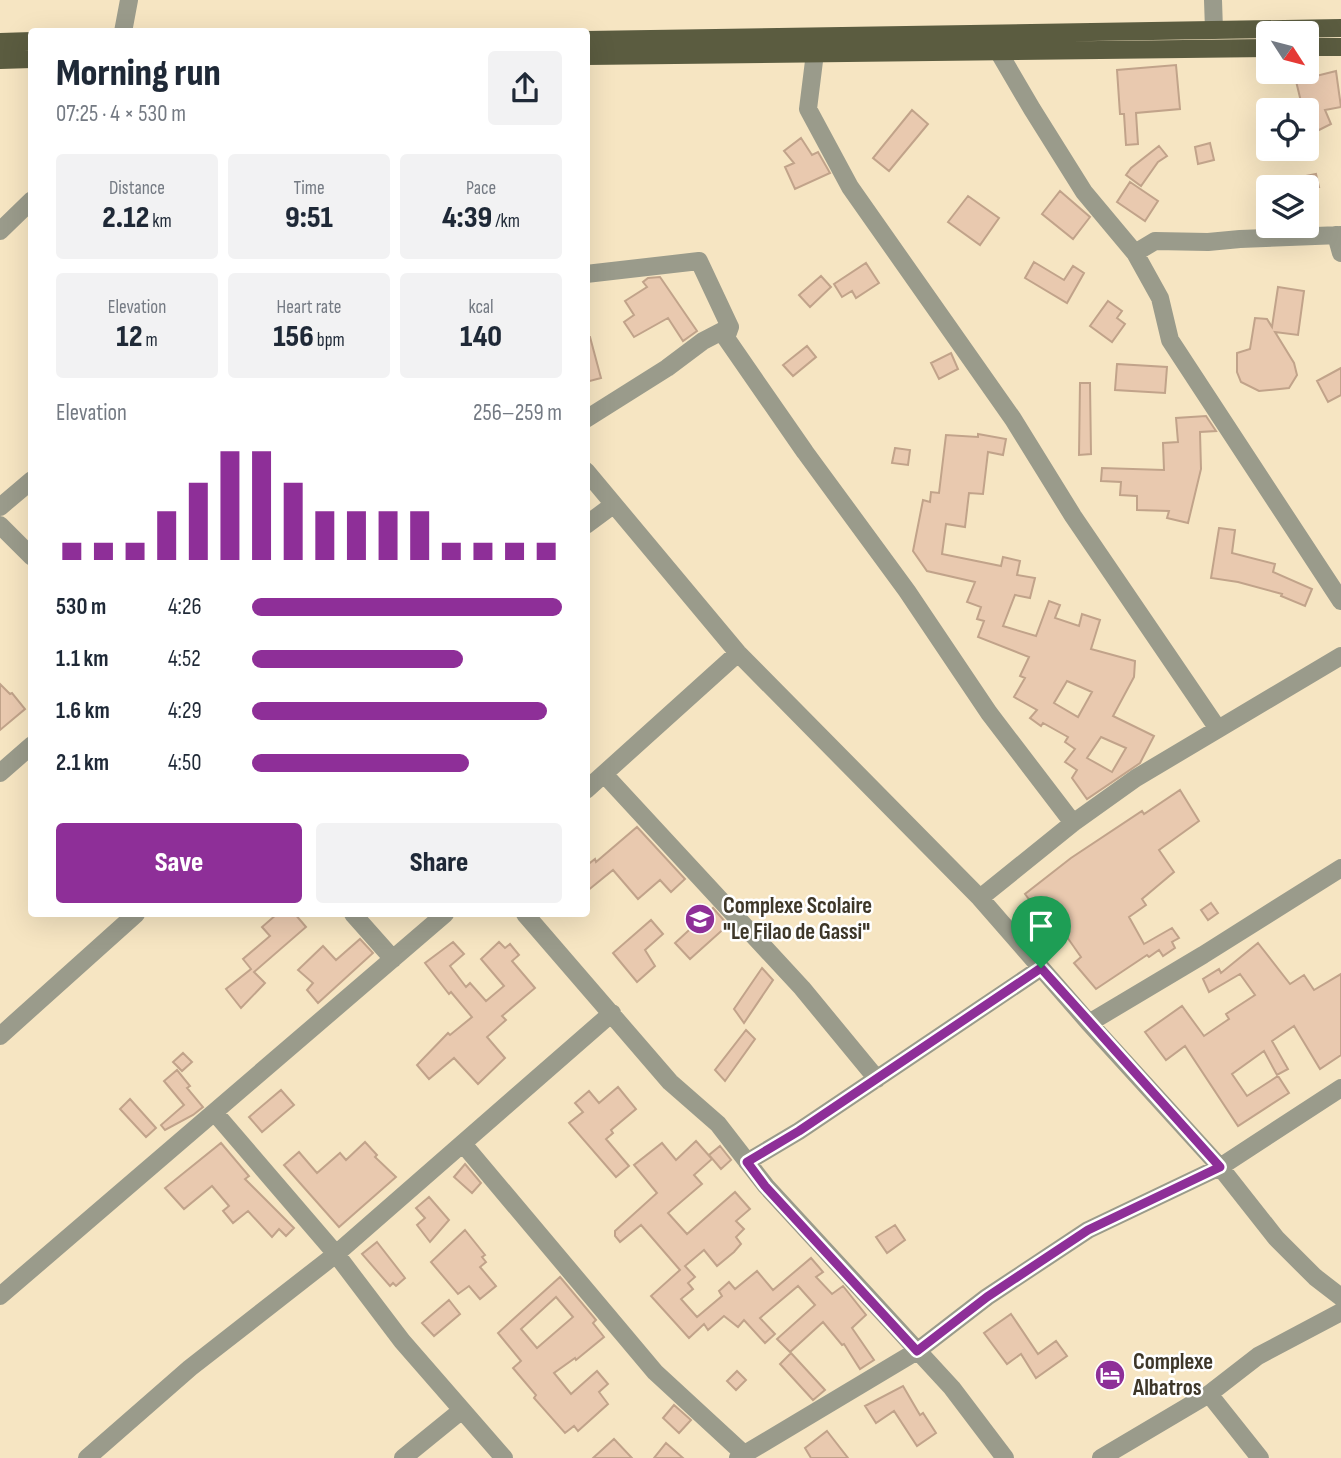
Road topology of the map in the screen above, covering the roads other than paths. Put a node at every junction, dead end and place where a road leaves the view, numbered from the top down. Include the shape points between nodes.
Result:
1 (129, 0) edge
2 (1213, 0) edge
3 (124, 28) edge
4 (1341, 28) edge
5 (1214, 30) junction
6 (590, 40) edge
7 (0, 41) edge
8 (28, 41) edge
9 (1320, 47) edge
10 (1341, 47) edge
11 (1256, 48) edge
12 (998, 51) junction
13 (815, 53) junction
14 (590, 56) edge
15 (28, 59) edge
16 (0, 60) edge
17 (28, 204) edge
18 (0, 231) edge
19 (1339, 235) edge
20 (1135, 253) junction
21 (1341, 253) edge
22 (590, 274) edge
23 (730, 327) junction
24 (590, 416) edge
25 (590, 476) edge
26 (28, 483) edge
27 (613, 506) junction
28 (0, 507) edge
29 (590, 522) edge
30 (0, 525) edge
31 (28, 553) edge
32 (1341, 600) edge
33 (738, 653) junction
34 (1341, 656) edge
35 (1219, 729) junction
36 (28, 748) edge
37 (0, 773) edge
38 (604, 774) junction
39 (590, 786) edge
40 (1073, 822) junction
41 (1341, 868) edge
42 (981, 898) junction
43 (133, 917) edge
44 (356, 917) edge
45 (441, 917) edge
46 (528, 917) edge
47 (393, 958) junction
48 (1041, 968) junction
49 (612, 1013) junction
50 (1088, 1023) junction
51 (0, 1036) edge
52 (877, 1079) junction
53 (1341, 1088) edge
54 (215, 1113) junction
55 (464, 1144) junction
56 (747, 1162) junction
57 (1220, 1167) junction
58 (336, 1254) junction
59 (3, 1288) edge
60 (1341, 1297) edge
61 (1341, 1312) edge
62 (917, 1351) junction
63 (1209, 1394) junction
64 (462, 1410) junction
65 (741, 1456) edge
66 (87, 1458) edge
67 (403, 1458) edge
68 (504, 1458) edge
69 (1005, 1458) edge
70 (1101, 1458) edge
71 (1260, 1458) edge

1 - 3 street
2 - 5 street
4 - 5 main road
5 - 6 main road
7 - 8 main road
9 - 10 main road
11 - 12 main road
12 - 13 main road
12 - 20 street via 1084,192
13 - 14 main road
13 - 35 street via 808,109 850,187 1013,419 1073,516
15 - 16 main road
17 - 18 street
19 - 20 street via 1155,241
19 - 21 street
20 - 32 street via 1160,298 1170,340
22 - 23 street via 699,261
23 - 24 street
23 - 40 street via 726,338 989,713
25 - 27 street
26 - 28 street
27 - 29 street
27 - 33 street
30 - 31 street
33 - 38 street
33 - 42 street
34 - 35 street
35 - 40 street
36 - 37 street
38 - 39 street
38 - 52 street via 802,988
40 - 42 street
41 - 50 street
42 - 48 street
43 - 51 street
44 - 47 street
45 - 47 street
46 - 49 street
47 - 54 street
48 - 50 street
48 - 52 street
49 - 55 street
49 - 56 street via 670,1082 718,1124
50 - 57 street
52 - 56 street
53 - 57 street
54 - 58 street
54 - 59 street
55 - 58 street
55 - 65 street via 655,1372
56 - 62 street
57 - 60 street via 1276,1238
57 - 62 street via 1088,1230 987,1297
58 - 64 street
58 - 66 street via 190,1368
61 - 63 street via 1258,1356
62 - 65 street
62 - 69 street via 952,1388
63 - 70 street
63 - 71 street
64 - 67 street
64 - 68 street

